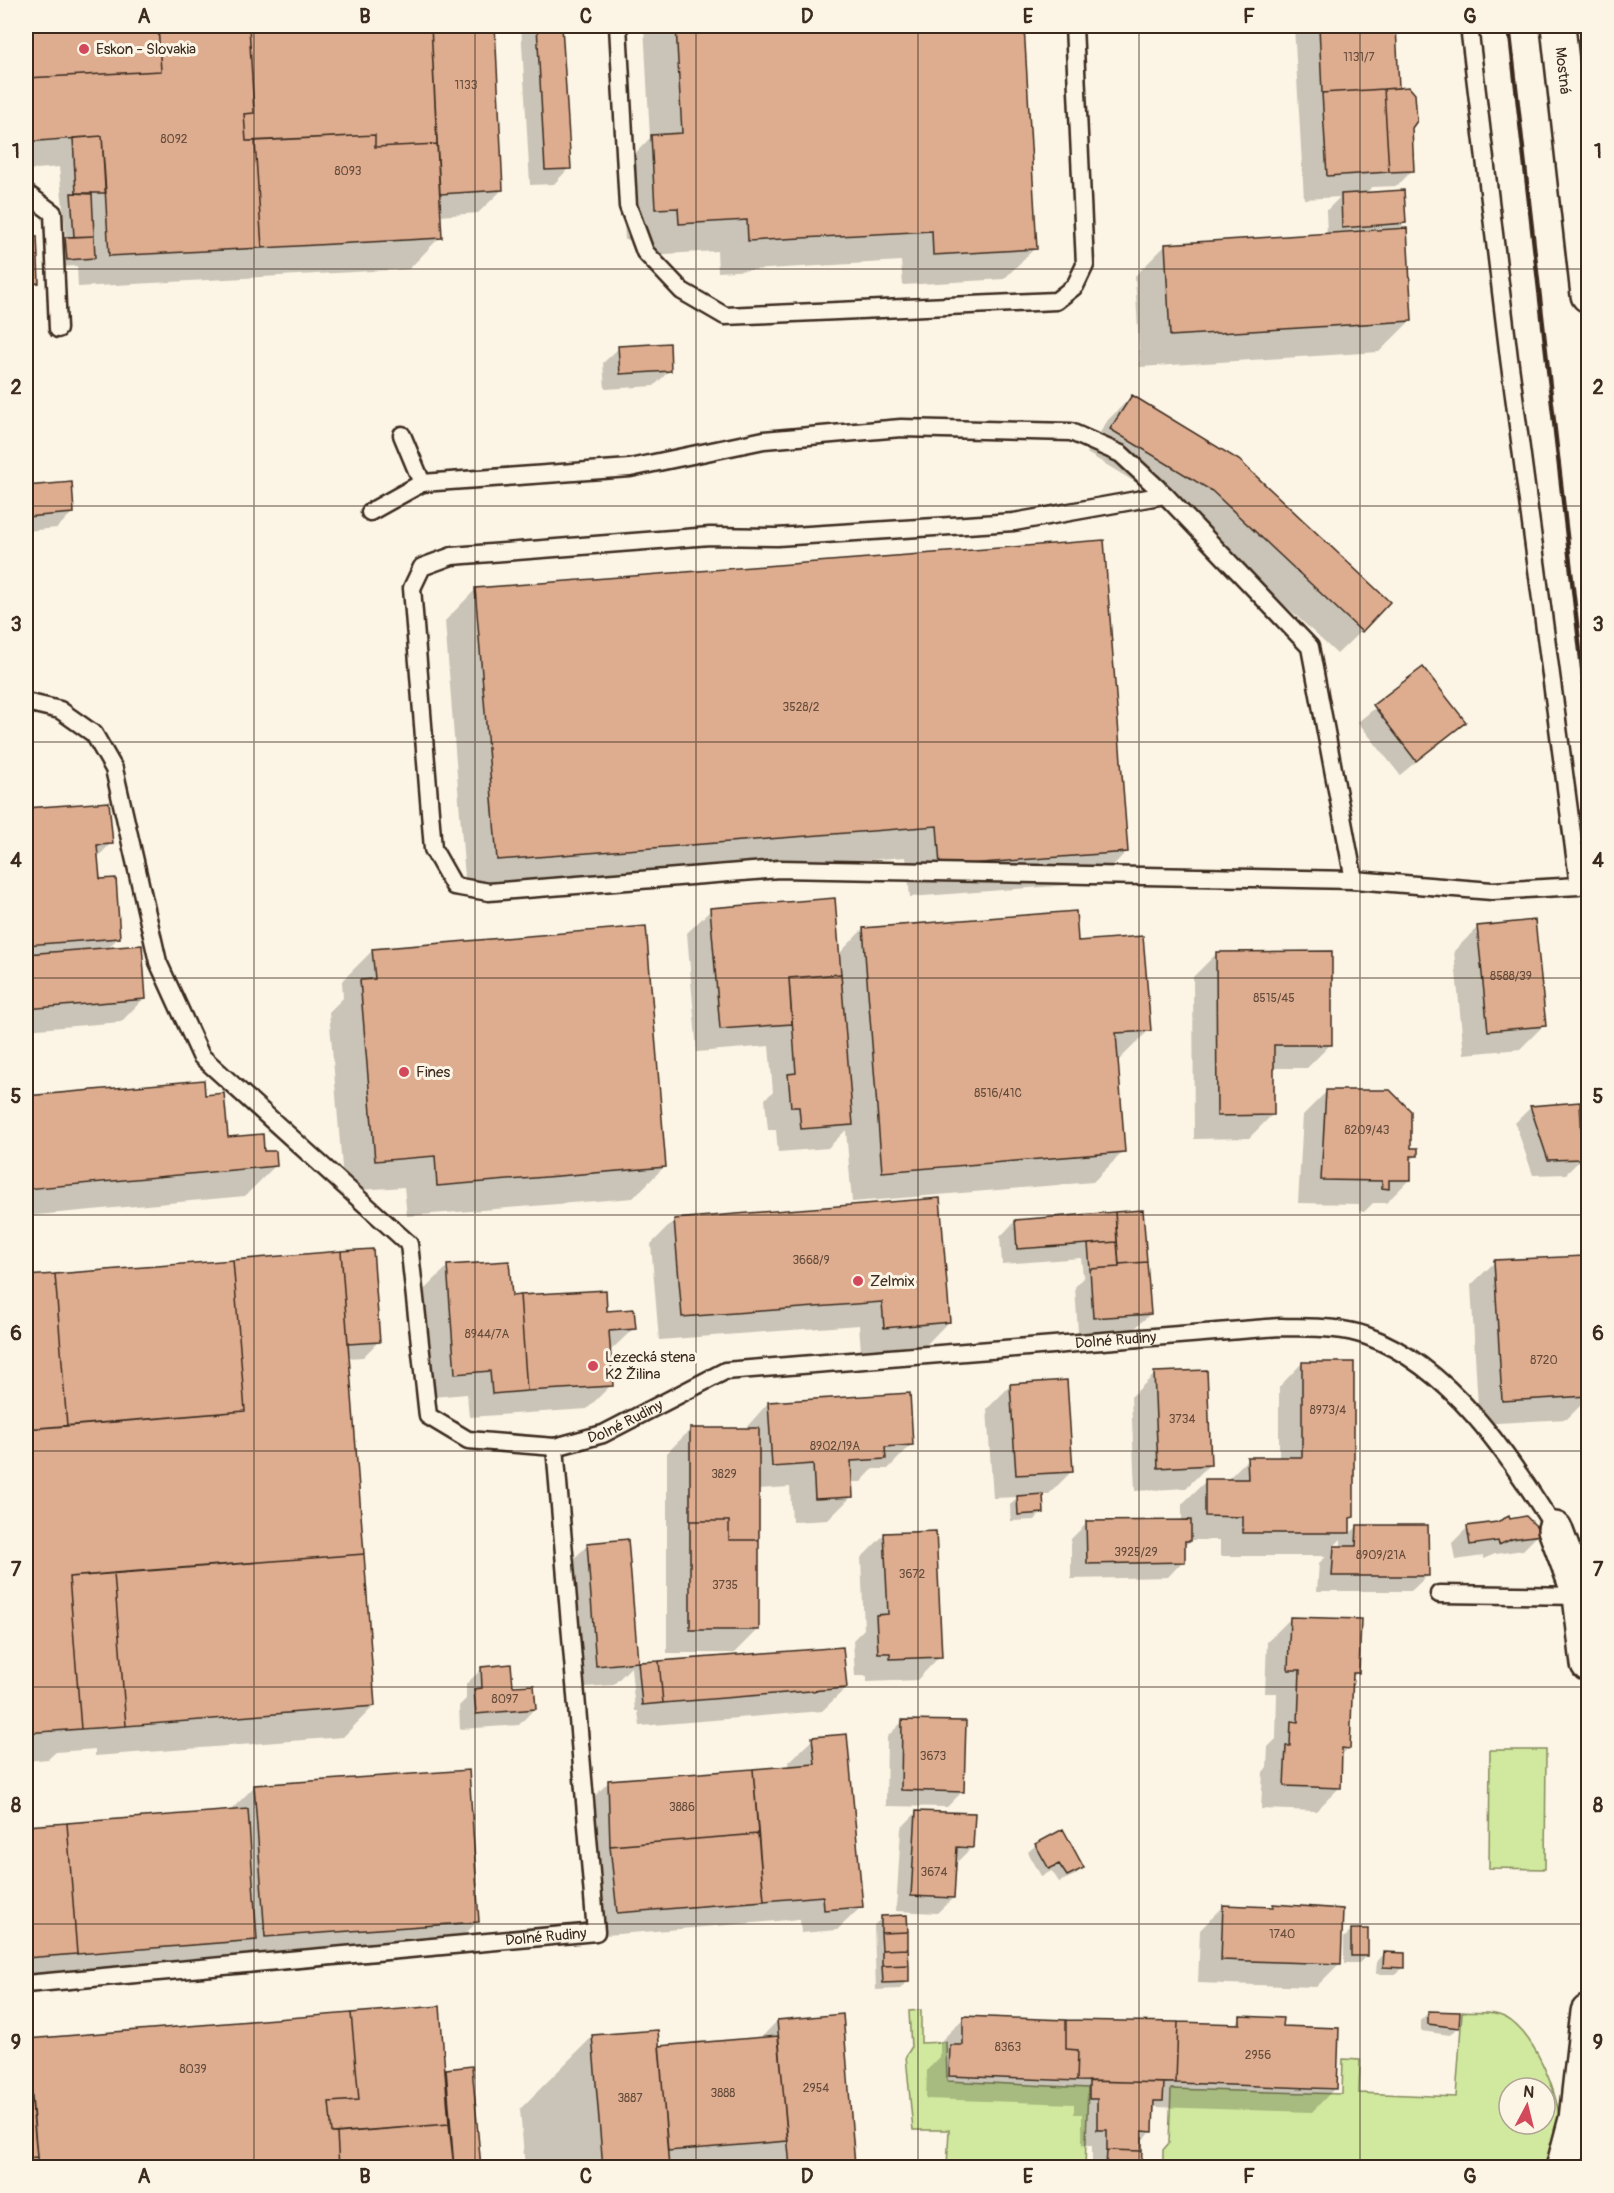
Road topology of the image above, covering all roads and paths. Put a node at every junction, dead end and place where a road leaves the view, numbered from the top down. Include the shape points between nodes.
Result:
1 (618, 26) edge
2 (1074, 26) edge
3 (1469, 26) edge
4 (1558, 26) edge
5 (26, 193) edge
6 (1588, 295) edge
7 (58, 328) dead end
8 (402, 435) dead end
9 (422, 483) junction
10 (1165, 495) junction
11 (370, 512) dead end
12 (26, 702) edge
13 (1354, 880) junction
14 (555, 1447) junction
15 (1555, 1529) joint
16 (1584, 1589) edge
17 (1438, 1594) dead end
18 (1588, 1664) edge
19 (26, 1984) edge
20 (1588, 2012) edge
21 (1563, 2168) edge

1 - 2 lane via 628,206 645,252 682,291 725,316 1056,301 1075,286 1085,265
3 - 13 lane via 1580,886 1492,891
4 - 6 street, Mostná
5 - 7 lane via 53,213
8 - 9 lane
9 - 10 lane via 630,468 765,440 901,428 1071,432 1121,454
9 - 11 lane
10 - 13 lane via 1310,647
10 - 13 lane via 1014,522 777,537 710,536 452,556 422,567 412,588 433,849 454,886 489,892 779,869
12 - 14 lane via 60,710 94,734 114,769 158,962 201,1056 409,1244 428,1416 468,1440
14 - 15 lane, Dolné Rudiny via 603,1434 725,1371 1280,1327 1324,1328 1366,1336 1404,1354 1435,1377 1489,1433
14 - 19 lane, Dolné Rudiny via 596,1932
15 - 16 street, Dolné Rudiny
16 - 17 lane
16 - 18 street, Dolné Rudiny
20 - 21 street via 1577,2109

